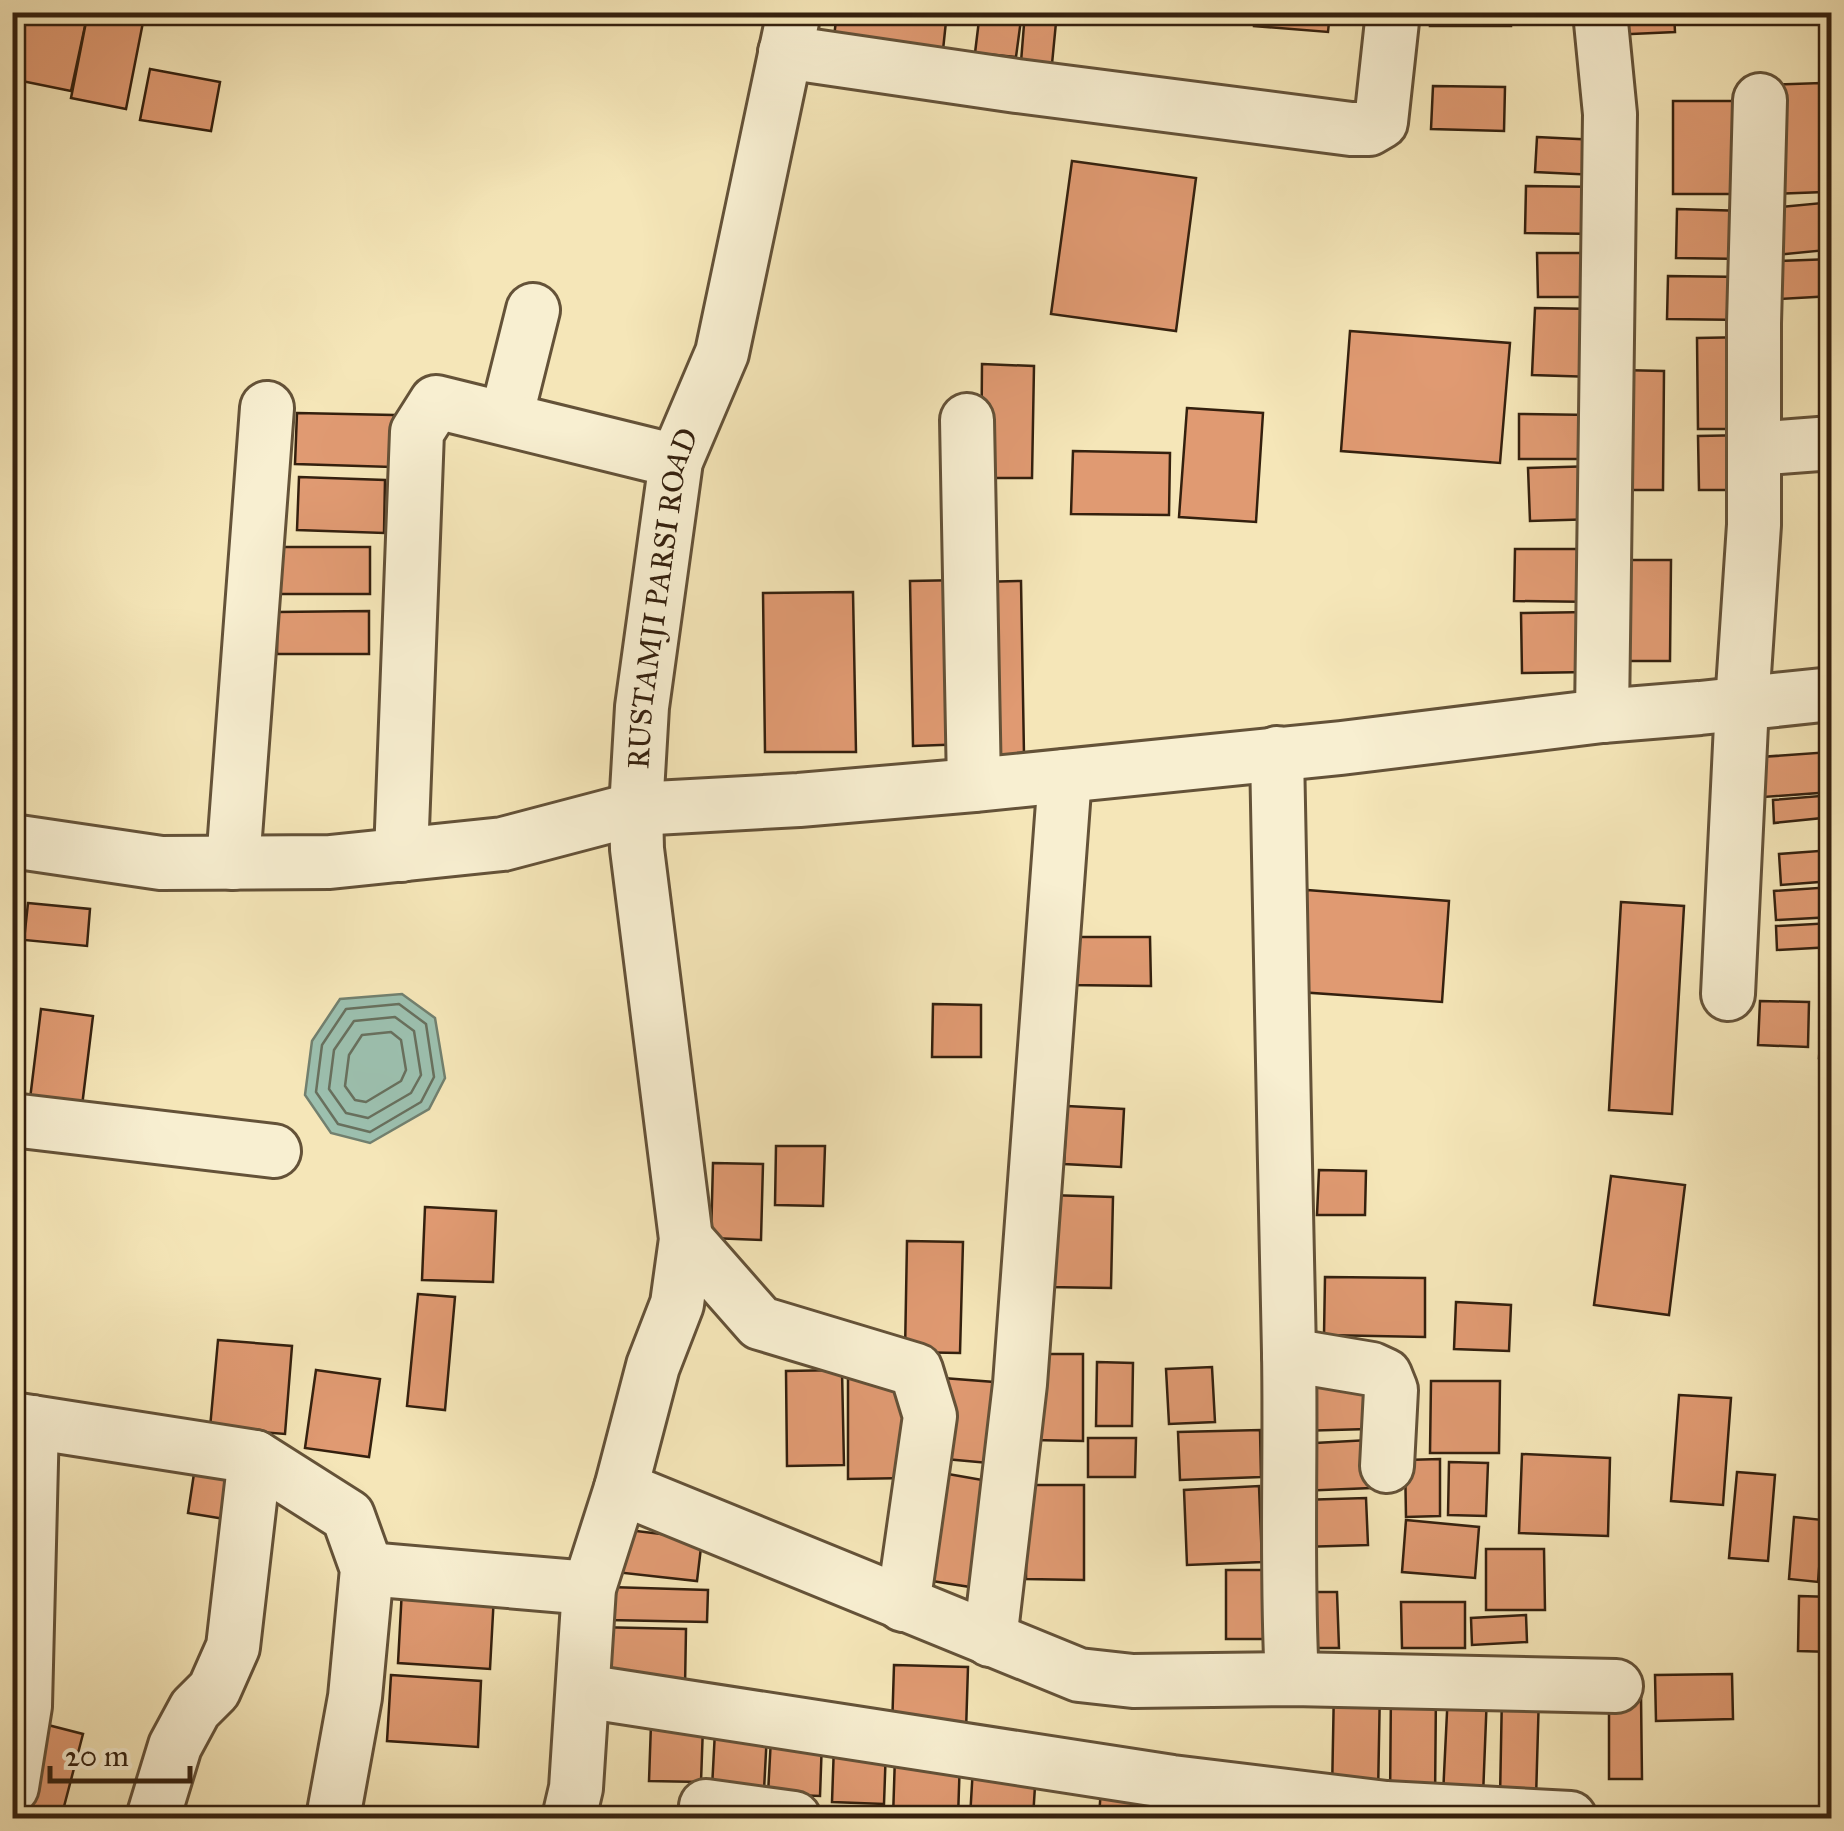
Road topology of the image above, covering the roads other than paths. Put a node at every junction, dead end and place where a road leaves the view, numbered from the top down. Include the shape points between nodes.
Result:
1 (1393, 12) edge
2 (1600, 12) edge
3 (790, 32) edge
4 (1760, 100) dead end
5 (533, 310) dead end
6 (267, 408) dead end
7 (506, 418) junction
8 (967, 420) dead end
9 (1832, 443) edge
10 (1754, 449) junction
11 (676, 460) junction
12 (1832, 694) edge
13 (1742, 704) junction
14 (1602, 716) junction
15 (1276, 754) junction
16 (1065, 776) junction
17 (974, 785) junction
18 (636, 809) junction
19 (12, 841) edge
20 (401, 855) junction
21 (233, 862) junction
22 (1728, 994) dead end
23 (12, 1120) edge
24 (274, 1151) dead end
25 (683, 1217) junction
26 (1289, 1354) junction
27 (22, 1420) edge
28 (255, 1456) junction
29 (1387, 1466) dead end
30 (621, 1488) junction
31 (367, 1568) junction
32 (588, 1588) junction
33 (903, 1604) junction
34 (990, 1640) junction
35 (1292, 1679) junction
36 (1616, 1686) dead end
37 (583, 1691) junction
38 (12, 1788) edge
39 (706, 1806) dead end
40 (153, 1818) edge
41 (333, 1818) edge
42 (569, 1818) edge
43 (794, 1818) edge
44 (1570, 1818) edge

1 - 3 street via 1384,106 1380,122 1369,129 1036,88
2 - 14 street via 1610,114
3 - 11 street, RUSTAMJI PARSI ROAD via 722,353
4 - 10 street
5 - 7 street
6 - 21 street
7 - 11 street
7 - 20 street via 436,402 417,432
8 - 17 street
9 - 10 street
10 - 13 street
11 - 18 street, RUSTAMJI PARSI ROAD via 642,707
12 - 13 street
13 - 14 street
13 - 22 street
14 - 15 street
15 - 16 street
15 - 26 street
16 - 17 street
16 - 34 street via 1020,1384
17 - 18 street
18 - 20 street via 502,844
18 - 25 street, RUSTAMJI PARSI ROAD
19 - 21 street via 161,863
20 - 21 street
23 - 24 street
25 - 30 street, RUSTAMJI PARSI ROAD via 677,1304
25 - 33 street via 760,1323 916,1370 930,1416
26 - 29 street via 1384,1375 1390,1390
26 - 35 street
27 - 28 street
27 - 38 street via 24,1706
28 - 31 street via 348,1516
28 - 40 street via 233,1647 214,1690 195,1708 175,1746
30 - 32 street, RUSTAMJI PARSI ROAD
30 - 33 street
31 - 32 street
31 - 41 street
32 - 37 street, RUSTAMJI PARSI ROAD
33 - 34 street
34 - 35 street via 1079,1675 1133,1682
35 - 36 street
37 - 42 street, RUSTAMJI PARSI ROAD
37 - 44 street via 1172,1782 1386,1808
39 - 43 street

